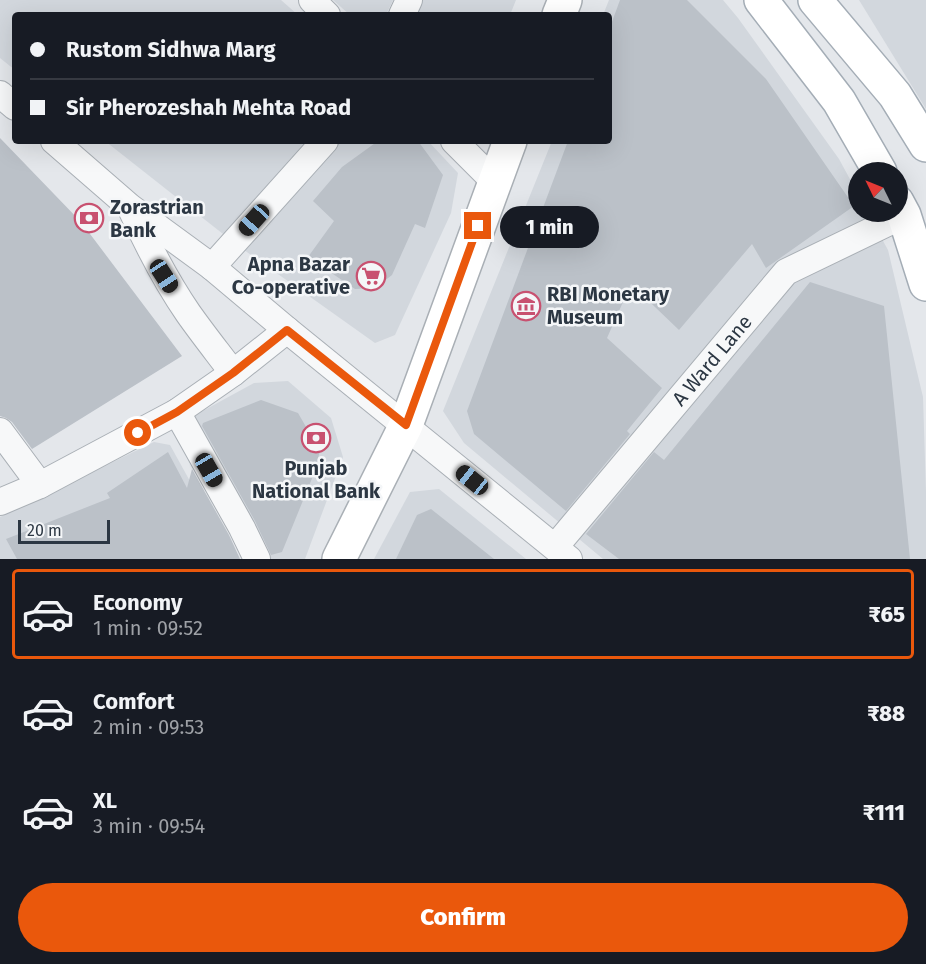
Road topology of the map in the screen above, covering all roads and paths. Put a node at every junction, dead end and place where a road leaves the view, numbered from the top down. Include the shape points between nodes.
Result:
1 (312, 0) edge
2 (761, 0) edge
3 (815, 0) edge
4 (324, 12) edge
5 (0, 94) edge
6 (12, 104) edge
7 (57, 144) edge
8 (322, 144) edge
9 (457, 144) edge
10 (509, 144) edge
11 (926, 145) edge
12 (874, 162) edge
13 (494, 181) junction
14 (130, 207) junction
15 (876, 222) edge
16 (906, 222) edge
17 (212, 267) junction
18 (926, 284) edge
19 (287, 330) junction
20 (233, 373) junction
21 (177, 412) junction
22 (406, 425) junction
23 (0, 431) edge
24 (40, 484) junction
25 (0, 502) edge
26 (562, 553) edge
27 (257, 559) edge
28 (339, 559) edge

1 - 4 street
2 - 12 street via 839,101
3 - 11 street via 895,96
5 - 6 street
7 - 14 street
8 - 17 street
9 - 13 street
10 - 13 street
13 - 22 street
14 - 17 street
14 - 20 street via 164,276
15 - 26 street, A Ward Lane via 786,272
16 - 18 street
17 - 19 street
19 - 20 street
19 - 22 street
20 - 21 street
21 - 24 street
21 - 27 street
22 - 26 street
22 - 28 street
23 - 24 street
24 - 25 street

